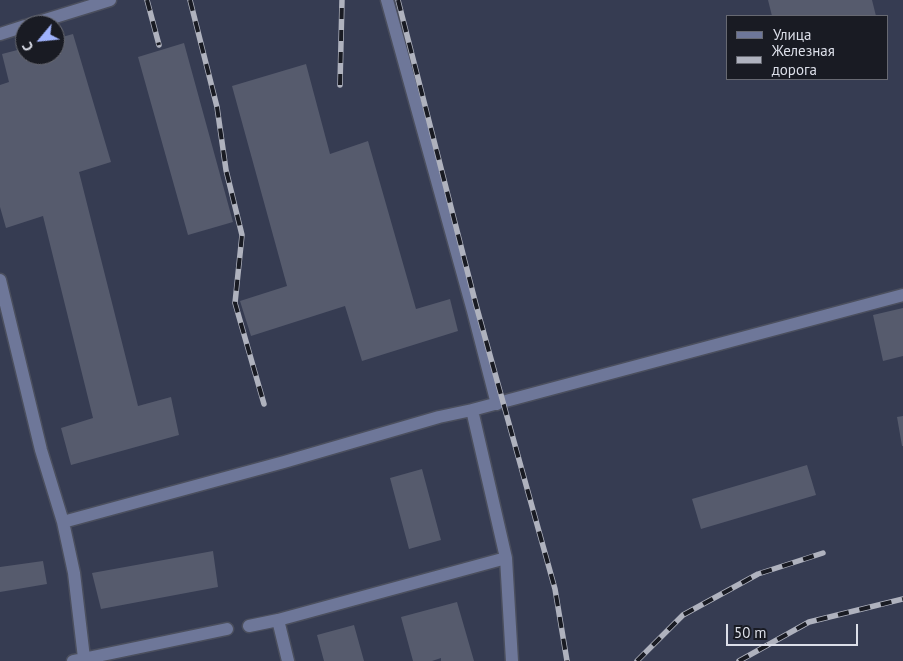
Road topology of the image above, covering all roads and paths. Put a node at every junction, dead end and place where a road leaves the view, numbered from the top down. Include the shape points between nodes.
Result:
1 (110, 0) edge
2 (388, 0) edge
3 (61, 15) edge
4 (15, 29) edge
5 (0, 34) edge
6 (0, 280) edge
7 (903, 294) edge
8 (497, 404) junction
9 (472, 410) junction
10 (63, 522) junction
11 (506, 558) junction
12 (278, 620) junction
13 (249, 626) dead end
14 (227, 629) dead end
15 (79, 660) edge
16 (288, 661) edge
17 (512, 661) edge

1 - 3 lane
2 - 8 lane
4 - 5 lane
6 - 10 lane via 41,450
7 - 8 lane
8 - 9 lane
9 - 10 lane
9 - 11 lane
10 - 15 lane via 74,573
11 - 12 lane
11 - 17 lane
12 - 13 lane
12 - 16 lane
14 - 15 lane

